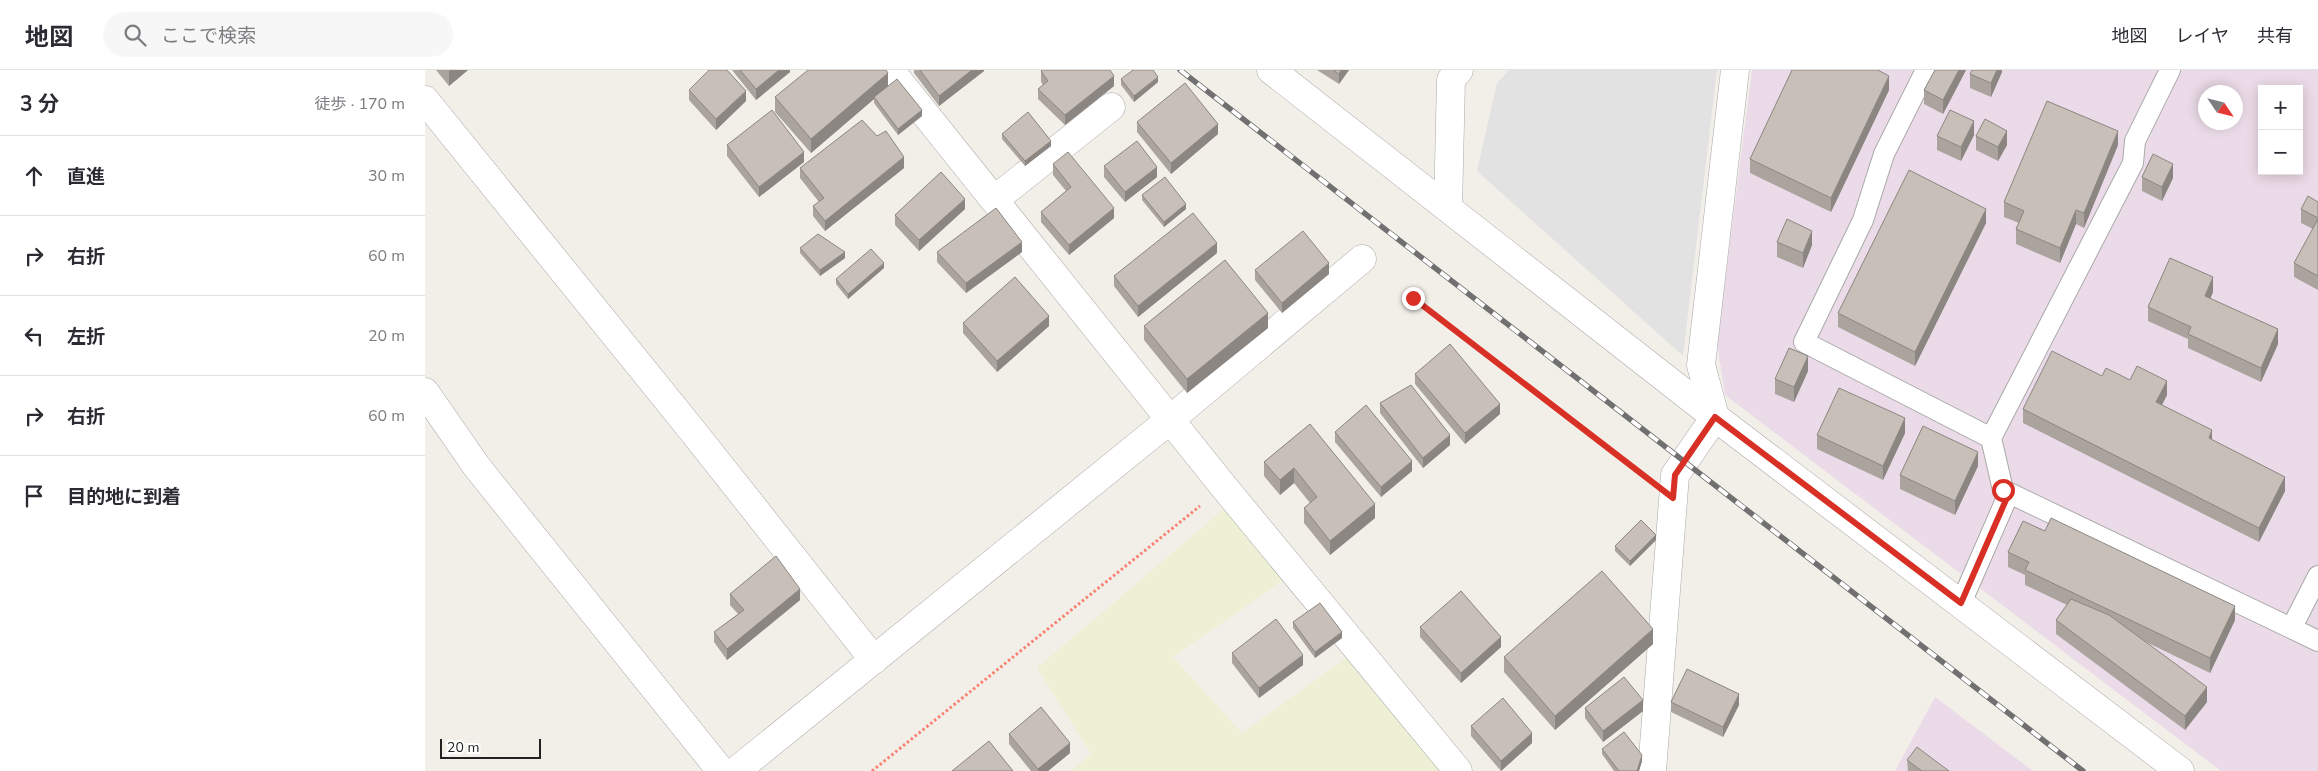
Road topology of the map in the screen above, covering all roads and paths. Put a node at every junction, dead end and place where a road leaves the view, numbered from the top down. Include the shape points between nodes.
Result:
1 (890, 70) edge
2 (1271, 70) edge
3 (1735, 70) edge
4 (1926, 70) edge
5 (2170, 70) edge
6 (1449, 73) edge
7 (425, 100) edge
8 (1111, 107) dead end
9 (994, 200) junction
10 (1448, 208) junction
11 (1362, 259) dead end
12 (1413, 298) dead end
13 (425, 392) edge
14 (1715, 417) junction
15 (1171, 419) junction
16 (1991, 438) junction
17 (1224, 487) junction
18 (2009, 493) junction
19 (1673, 498) junction
20 (2318, 576) edge
21 (1961, 603) junction
22 (2292, 627) junction
23 (2318, 641) edge
24 (873, 660) junction
25 (721, 771) edge
26 (736, 771) edge
27 (872, 771) edge
28 (1458, 771) edge
29 (1653, 771) edge
30 (2180, 771) edge

1 - 9 street
2 - 10 street
3 - 14 street via 1701,365
4 - 16 lane via 1884,154 1863,220 1804,342
5 - 16 lane via 2135,141 2133,163
6 - 10 street
7 - 24 street
8 - 9 street
9 - 15 street
10 - 14 street
11 - 15 street
12 - 19 path
13 - 25 street via 477,467
14 - 19 street via 1675,475
14 - 21 street
15 - 17 street
15 - 24 street
16 - 18 lane via 2003,490
17 - 27 path
17 - 28 street
18 - 21 lane
18 - 22 lane
19 - 29 street
20 - 22 lane
21 - 30 street
22 - 23 lane
24 - 26 street

